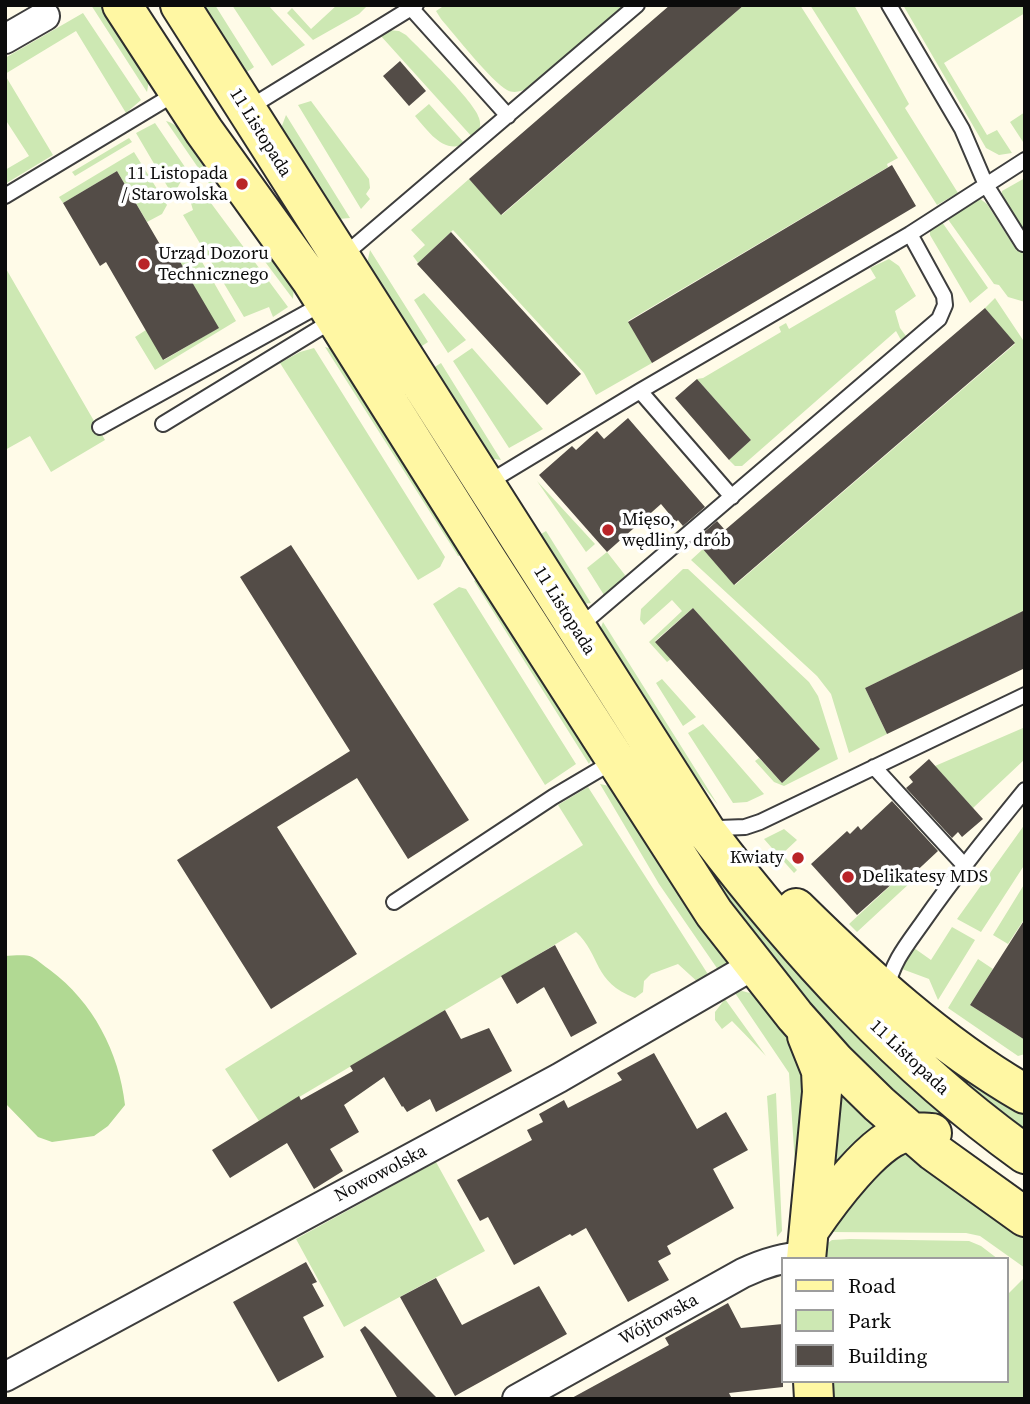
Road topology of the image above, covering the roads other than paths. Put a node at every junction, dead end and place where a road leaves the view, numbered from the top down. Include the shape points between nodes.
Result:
1 (121, 5) edge
2 (180, 5) edge
3 (637, 5) edge
4 (890, 5) edge
5 (414, 7) edge
6 (45, 16) dead end
7 (5, 39) edge
8 (178, 92) junction
9 (245, 110) junction
10 (508, 116) junction
11 (1025, 160) edge
12 (986, 185) junction
13 (5, 196) edge
14 (910, 234) junction
15 (1023, 244) edge
16 (340, 259) junction
17 (331, 310) junction
18 (640, 391) junction
19 (163, 424) dead end
20 (100, 426) dead end
21 (484, 485) junction
22 (732, 497) junction
23 (554, 629) junction
24 (1025, 695) edge
25 (615, 760) junction
26 (874, 767) junction
27 (669, 776) junction
28 (1025, 790) edge
29 (719, 828) junction
30 (964, 865) junction
31 (394, 902) dead end
32 (754, 965) junction
33 (888, 993) junction
34 (795, 1016) junction
35 (1025, 1094) edge
36 (912, 1133) junction
37 (1025, 1156) edge
38 (1025, 1217) edge
39 (808, 1248) edge
40 (786, 1257) edge
41 (782, 1258) edge
42 (5, 1377) edge
43 (517, 1399) edge

1 - 8 main road, 11 Listopada
2 - 9 main road, 11 Listopada
3 - 10 lane
4 - 12 lane via 962,129
5 - 9 lane
5 - 10 lane
6 - 7 street
8 - 13 lane
8 - 17 main road, 11 Listopada
9 - 16 main road, 11 Listopada
10 - 16 lane
11 - 12 lane
12 - 14 lane
12 - 15 lane
14 - 18 lane
14 - 22 lane via 944,296 943,314
16 - 21 main road, 11 Listopada
17 - 19 lane
17 - 20 lane
17 - 23 main road, 11 Listopada
18 - 21 lane
18 - 22 lane
21 - 23 main road, 11 Listopada
22 - 23 lane
23 - 25 main road, 11 Listopada
23 - 27 main road, 11 Listopada
24 - 26 lane
25 - 31 lane
25 - 32 main road, 11 Listopada via 677,858
26 - 29 lane via 760,822
26 - 30 lane
27 - 29 main road
27 - 37 main road, 11 Listopada via 746,884 838,990 932,1080
28 - 30 lane
29 - 33 main road via 796,909
30 - 33 lane via 901,955
32 - 34 main road, 11 Listopada
32 - 42 street, Nowowolska via 559,1078
33 - 35 main road via 965,1055
34 - 36 main road, 11 Listopada via 835,1061
34 - 39 main road, 11 Listopada via 821,1071
36 - 37 main road via 966,1137
36 - 38 main road, 11 Listopada
36 - 39 main road via 897,1136 868,1159 829,1200
39 - 40 street, Wójtowska
41 - 43 street, Wójtowska via 743,1273

